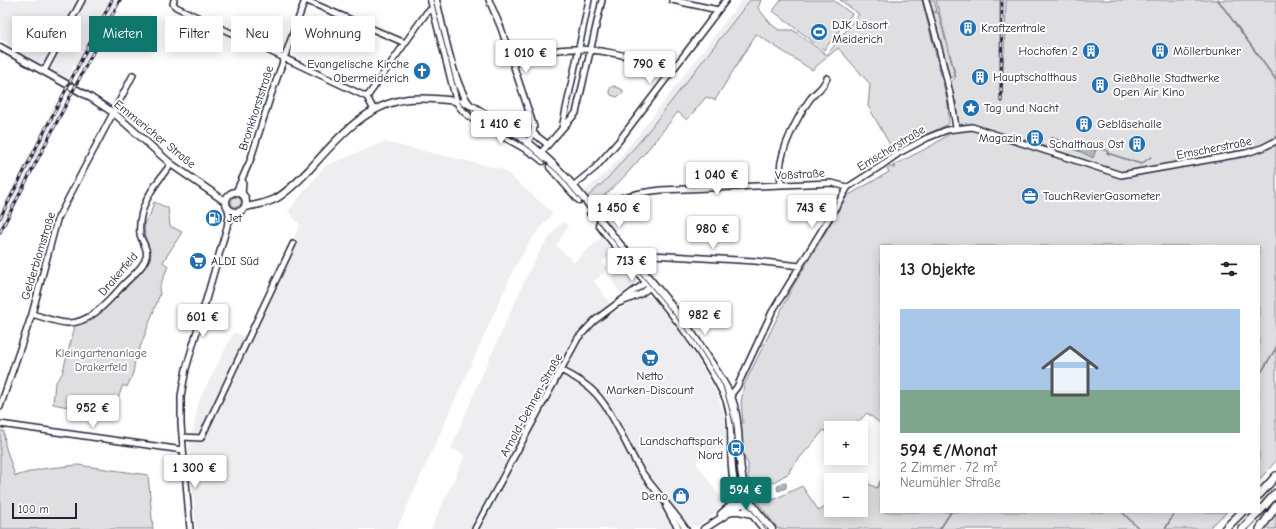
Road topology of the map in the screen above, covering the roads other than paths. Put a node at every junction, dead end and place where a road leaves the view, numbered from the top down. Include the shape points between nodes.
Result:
1 (82, 0) edge
2 (305, 0) edge
3 (431, 0) edge
4 (489, 0) edge
5 (590, 0) edge
6 (602, 0) edge
7 (672, 0) edge
8 (726, 0) edge
9 (926, 0) edge
10 (173, 2) edge
11 (436, 4) edge
12 (718, 10) junction
13 (404, 43) junction
14 (0, 47) edge
15 (578, 49) junction
16 (591, 50) junction
17 (283, 59) junction
18 (512, 61) junction
19 (673, 68) junction
20 (44, 71) junction
21 (133, 75) dead end
22 (826, 78) dead end
23 (367, 97) junction
24 (443, 101) junction
25 (457, 102) junction
26 (470, 105) junction
27 (567, 105) junction
28 (578, 108) junction
29 (374, 110) junction
30 (463, 112) junction
31 (114, 113) junction
32 (956, 128) junction
33 (562, 130) junction
34 (533, 133) junction
35 (1276, 141) edge
36 (547, 144) junction
37 (526, 145) junction
38 (539, 155) junction
39 (171, 164) junction
40 (781, 185) junction
41 (573, 186) junction
42 (847, 187) junction
43 (242, 199) junction
44 (227, 202) junction
45 (236, 212) junction
46 (592, 213) junction
47 (227, 227) junction
48 (293, 244) dead end
49 (635, 265) junction
50 (800, 266) junction
51 (649, 284) junction
52 (32, 314) junction
53 (561, 370) junction
54 (728, 398) junction
55 (0, 407) edge
56 (0, 424) edge
57 (182, 437) junction
58 (183, 450) junction
59 (1276, 476) edge
60 (735, 487) junction
61 (1276, 493) edge
62 (1260, 494) edge
63 (748, 496) junction
64 (742, 500) junction
65 (664, 502) junction
66 (1276, 506) edge
67 (729, 509) junction
68 (1260, 511) edge
69 (1241, 513) edge
70 (1258, 513) edge
71 (752, 514) junction
72 (190, 529) edge
73 (474, 529) edge
74 (679, 529) edge
75 (686, 529) edge
76 (704, 529) edge
77 (764, 529) edge
78 (772, 529) edge
79 (1225, 529) edge
80 (1242, 529) edge
81 (1260, 529) edge

1 - 20 street
2 - 13 street
2 - 17 street, Bronkhorststraße
3 - 11 main road
4 - 18 street
5 - 15 street
6 - 16 street
7 - 12 street
8 - 12 street
9 - 32 street via 952,101
10 - 17 street via 176,7
11 - 13 street
11 - 25 main road via 437,20
11 - 26 main road via 461,90
12 - 19 street
13 - 23 street
14 - 20 main road, Emmericher Straße
15 - 16 street
15 - 18 street via 530,55
15 - 27 street
16 - 19 street
16 - 28 street
17 - 23 street
17 - 43 street, Bronkhorststraße via 244,177
18 - 34 street via 534,127
19 - 41 street via 618,142 595,168
20 - 31 main road, Emmericher Straße
21 - 31 street, Gelderblomstraße
22 - 40 street via 824,86 812,97 799,116 789,138 780,169
23 - 29 street
24 - 25 main road
24 - 29 main road via 426,98 408,99 386,104
24 - 30 main road
25 - 26 main road
25 - 30 main road
26 - 37 main road via 517,133
27 - 28 street
27 - 33 street
28 - 33 street
29 - 43 main road via 353,124 279,196 258,205
30 - 37 main road via 486,127
31 - 39 main road, Emmericher Straße
31 - 52 street, Gelderblomstraße via 58,220
32 - 35 street, Emscherstraße via 979,128 1123,175 1246,154
32 - 42 street, Emscherstraße via 937,133 907,148
33 - 36 street
34 - 36 street
34 - 37 street
36 - 38 street
37 - 38 main road
38 - 41 main road
38 - 46 main road
39 - 44 main road, Emmericher Straße
39 - 52 street, Drakerfeld via 157,181 144,204 140,233 147,254 145,261 99,310 83,320 68,323
40 - 42 street, Voßstraße via 832,183
40 - 46 street, Voßstraße via 634,193 610,201
41 - 46 main road
42 - 50 street, Emscherstraße
43 - 44 main road
43 - 45 main road via 241,211
44 - 45 main road, Emmericher Straße
44 - 47 street
45 - 47 street
46 - 49 main road
47 - 57 street via 184,376 181,396
48 - 57 street via 201,438
49 - 50 street via 652,255
49 - 51 main road
50 - 54 street, Emscherstraße via 772,312 737,386
51 - 53 street, Arnold-Dehnen-Straße via 638,295 619,303 594,321 578,338
51 - 54 main road via 695,336 726,386
52 - 55 street, Gelderblomstraße
53 - 65 street via 583,382 597,394 640,469
53 - 73 street, Arnold-Dehnen-Straße
54 - 60 main road
54 - 63 main road via 737,424
56 - 58 street
57 - 58 street
58 - 72 street
59 - 62 highway
60 - 64 main road
60 - 67 main road
61 - 68 highway
63 - 64 main road
63 - 78 main road
64 - 67 main road
64 - 71 main road
65 - 74 street
65 - 75 street via 678,516
66 - 81 highway
67 - 71 main road
67 - 76 main road
69 - 79 highway
70 - 80 highway
71 - 77 main road

